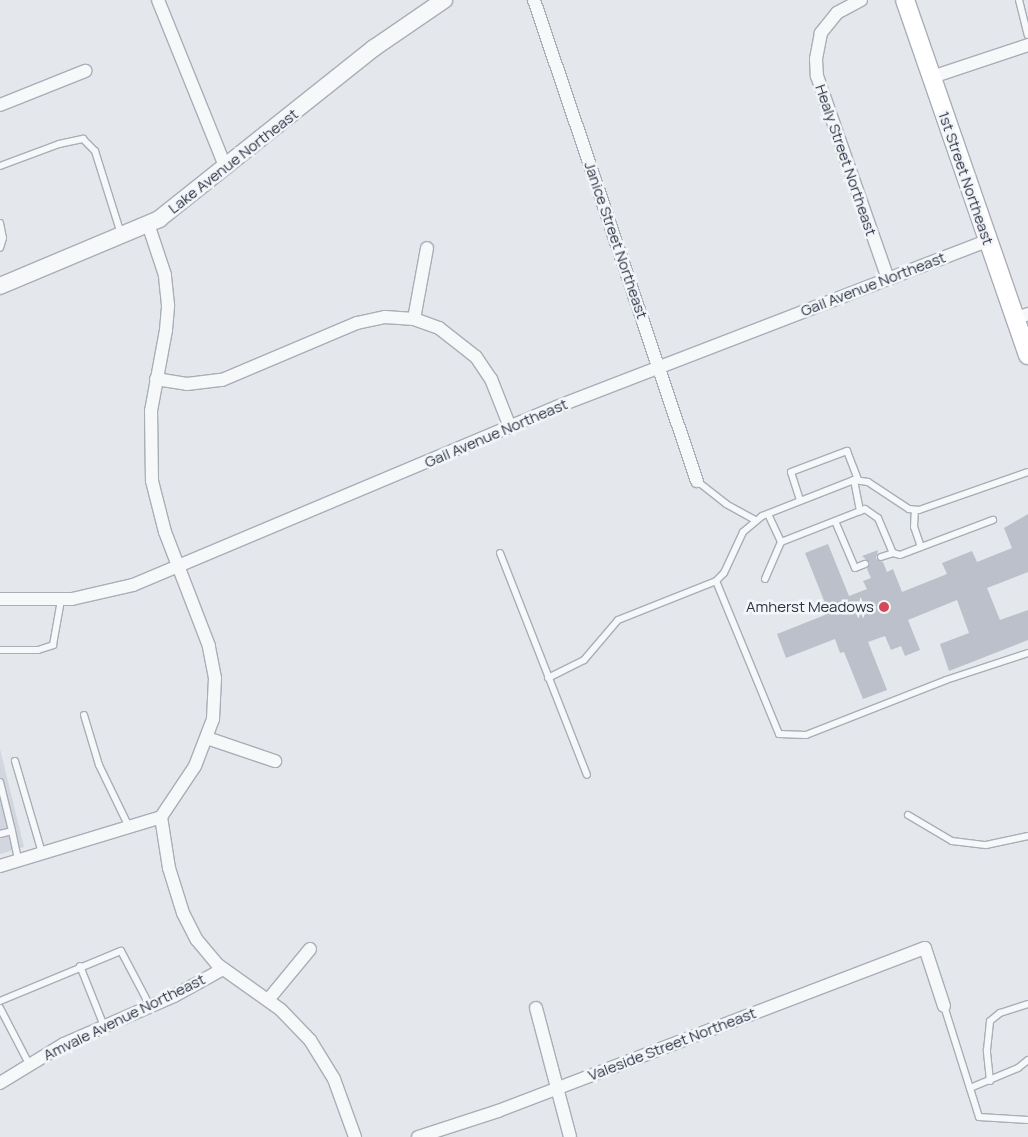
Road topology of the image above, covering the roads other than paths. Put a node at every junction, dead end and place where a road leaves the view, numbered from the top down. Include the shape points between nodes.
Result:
1 (158, 0) edge
2 (444, 0) edge
3 (534, 0) edge
4 (861, 0) edge
5 (905, 0) edge
6 (1019, 0) edge
7 (1028, 35) edge
8 (1028, 45) edge
9 (85, 71) dead end
10 (932, 78) junction
11 (0, 104) edge
12 (0, 166) edge
13 (226, 168) junction
14 (0, 223) edge
15 (148, 224) junction
16 (122, 237) junction
17 (988, 240) junction
18 (0, 248) edge
19 (427, 248) dead end
20 (888, 279) junction
21 (0, 286) edge
22 (1022, 316) edge
23 (414, 319) junction
24 (1028, 355) edge
25 (660, 367) junction
26 (156, 379) junction
27 (510, 426) junction
28 (1028, 472) edge
29 (856, 480) junction
30 (696, 481) joint
31 (800, 500) junction
32 (916, 510) junction
33 (860, 511) junction
34 (768, 514) junction
35 (755, 520) junction
36 (993, 520) dead end
37 (835, 521) junction
38 (781, 542) junction
39 (921, 547) junction
40 (893, 552) junction
41 (500, 553) dead end
42 (881, 557) dead end
43 (865, 564) dead end
44 (178, 568) junction
45 (764, 579) dead end
46 (716, 581) junction
47 (0, 599) edge
48 (61, 600) junction
49 (0, 650) edge
50 (1028, 653) edge
51 (548, 678) junction
52 (84, 715) dead end
53 (207, 738) junction
54 (15, 761) dead end
55 (275, 761) dead end
56 (587, 775) dead end
57 (0, 782) edge
58 (3, 810) edge
59 (908, 815) dead end
60 (161, 817) junction
61 (129, 829) junction
62 (12, 831) junction
63 (0, 834) edge
64 (1028, 836) edge
65 (42, 853) junction
66 (18, 860) junction
67 (0, 866) edge
68 (310, 949) dead end
69 (80, 966) junction
70 (224, 969) junction
71 (268, 1000) junction
72 (0, 1001) edge
73 (1028, 1004) edge
74 (150, 1006) junction
75 (944, 1006) joint
76 (0, 1008) edge
77 (536, 1008) dead end
78 (104, 1026) junction
79 (1028, 1060) edge
80 (29, 1064) junction
81 (990, 1080) junction
82 (0, 1083) edge
83 (556, 1088) junction
84 (970, 1088) junction
85 (1028, 1120) edge
86 (354, 1137) edge
87 (418, 1137) edge
88 (570, 1137) edge

1 - 13 street
2 - 13 street, Lake Avenue Northeast via 374,48
3 - 25 street, Janice Street Northeast
4 - 20 street, Healy Street Northeast via 838,13 821,33 816,59 817,76
5 - 10 main road, 1st Street Northeast
6 - 7 lane
8 - 10 street
9 - 11 street
10 - 17 main road, 1st Street Northeast
12 - 16 lane via 83,139 95,151
13 - 15 street, Lake Avenue Northeast
14 - 18 lane via 3,238
15 - 16 street, Lake Avenue Northeast
15 - 26 street via 167,291 166,330
16 - 21 street, Lake Avenue Northeast
17 - 20 street, Gail Avenue Northeast
17 - 22 main road, 1st Street Northeast
19 - 23 street
20 - 25 street, Gail Avenue Northeast
22 - 24 main road, 1st Street Northeast
23 - 26 street via 384,317 357,323 222,380 187,384
23 - 27 street via 440,328 476,356 490,379
25 - 27 street, Gail Avenue Northeast
25 - 30 street, Janice Street Northeast
26 - 44 street via 151,411 150,460 158,507
27 - 44 street, Gail Avenue Northeast
28 - 32 lane
29 - 31 lane
29 - 31 lane via 847,451 792,472
29 - 32 lane via 879,488 901,504
29 - 33 lane
30 - 35 lane via 726,504
31 - 34 lane
32 - 39 lane via 914,527
33 - 37 lane
33 - 40 lane via 865,509 878,518
34 - 35 lane
34 - 38 lane
35 - 46 lane via 743,532 724,573
36 - 39 lane
37 - 38 lane
37 - 43 lane via 855,568
38 - 45 lane
39 - 40 lane via 900,555
40 - 42 lane
41 - 51 lane
44 - 48 street, Gail Avenue Northeast via 107,593
44 - 53 street via 203,629 215,678 214,707
46 - 50 lane via 778,734 806,735 946,680
46 - 51 lane via 618,620 584,660
47 - 48 street, Gail Avenue Northeast
48 - 49 lane via 53,644 38,650
51 - 56 lane
52 - 61 lane via 99,765
53 - 55 street
53 - 60 street via 195,766
54 - 65 lane
57 - 58 lane
58 - 62 lane
59 - 64 lane via 952,841 986,846
60 - 61 street
60 - 70 street via 169,868 183,913 197,940
61 - 65 street
62 - 63 lane
62 - 66 lane
65 - 66 street
66 - 67 street
68 - 71 street
69 - 72 lane
69 - 74 lane via 121,950
69 - 78 lane
70 - 71 street
70 - 74 street, Amvale Avenue Northeast
71 - 86 street via 296,1024 322,1058 342,1099
73 - 81 lane via 1000,1013 990,1021 987,1050
74 - 78 street, Amvale Avenue Northeast
75 - 83 street, Valeside Street Northeast via 926,948
75 - 84 lane
76 - 80 lane
77 - 83 street
78 - 80 street, Amvale Avenue Northeast
79 - 81 lane
80 - 82 street, Amvale Avenue Northeast
81 - 84 lane
83 - 87 street, Valeside Street Northeast
83 - 88 street
84 - 85 lane via 979,1117

